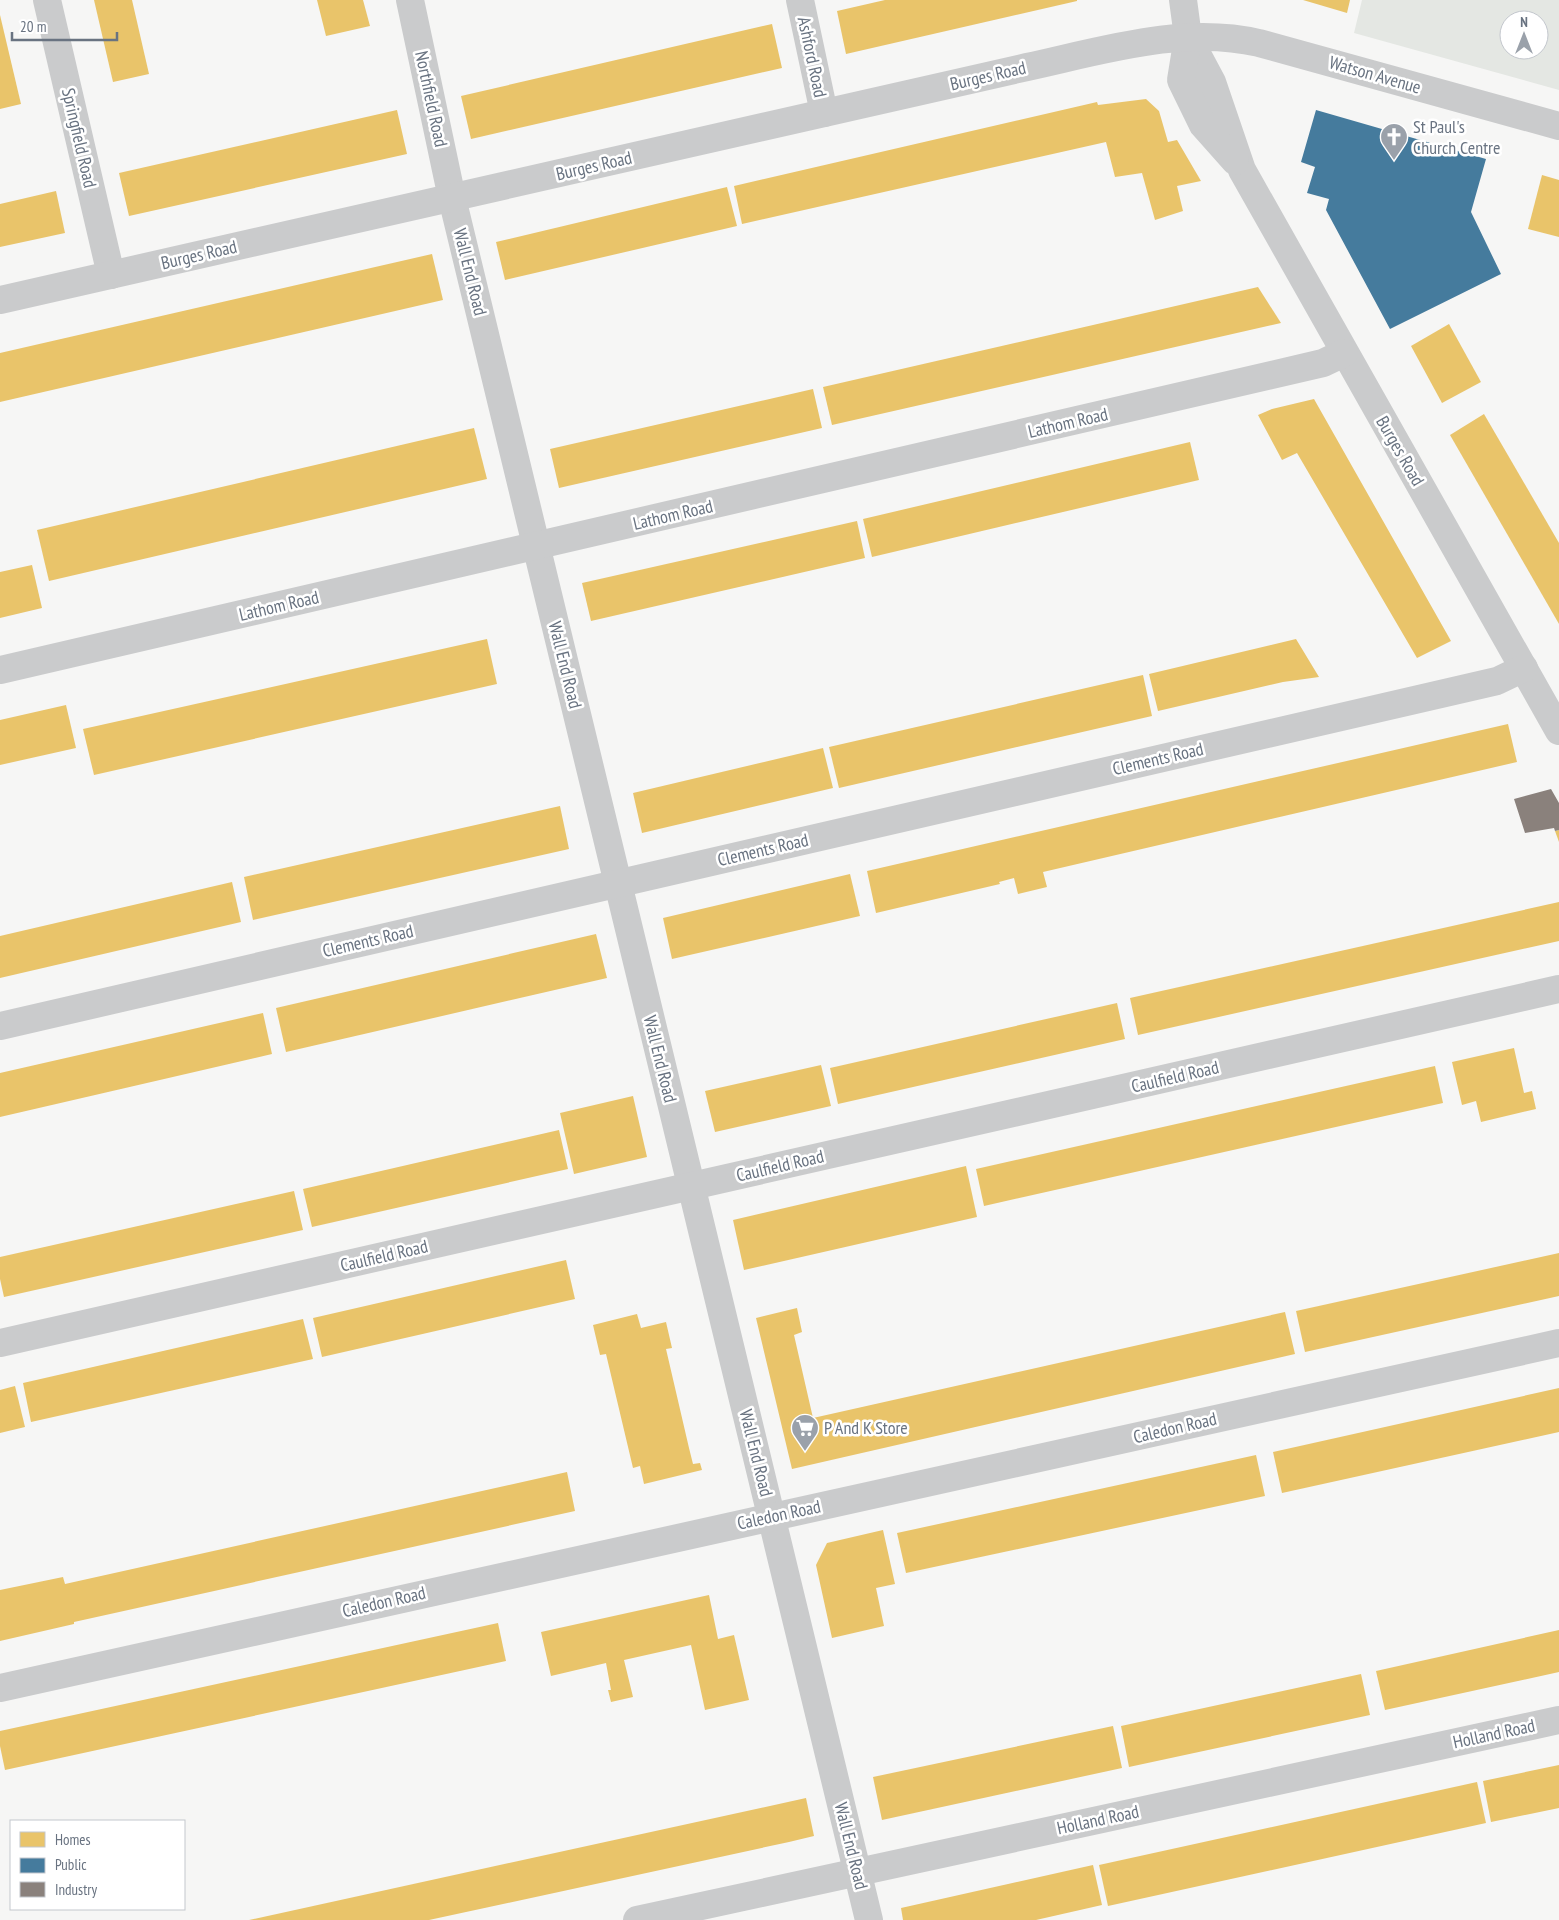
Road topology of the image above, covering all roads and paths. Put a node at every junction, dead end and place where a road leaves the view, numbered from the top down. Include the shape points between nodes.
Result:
1 (47, 0) edge
2 (410, 0) edge
3 (800, 0) edge
4 (1183, 0) edge
5 (1188, 37) junction
6 (824, 113) junction
7 (1559, 126) edge
8 (452, 198) junction
9 (111, 275) junction
10 (0, 300) edge
11 (1344, 353) junction
12 (537, 547) junction
13 (1524, 668) junction
14 (0, 670) edge
15 (1559, 731) edge
16 (618, 884) junction
17 (1559, 989) edge
18 (0, 1026) edge
19 (690, 1186) junction
20 (0, 1343) edge
21 (1559, 1343) edge
22 (771, 1517) junction
23 (0, 1688) edge
24 (1559, 1720) edge
25 (857, 1872) junction
26 (638, 1920) edge
27 (869, 1920) edge

1 - 9 street, Springfield Road
2 - 8 street, Northfield Road
3 - 6 street, Ashford Road
4 - 5 street
5 - 6 street, Burges Road via 1083,54
5 - 7 street, Watson Avenue via 1236,37
5 - 11 street, Burges Road via 1181,80 1203,125 1242,170
6 - 8 street, Burges Road
8 - 9 street, Burges Road
8 - 12 street, Wall End Road
9 - 10 street, Burges Road
11 - 12 street, Lathom Road via 1323,363
11 - 13 street, Burges Road
12 - 14 street, Lathom Road
12 - 16 street, Wall End Road
13 - 15 street, Burges Road
13 - 16 street, Clements Road via 1497,681
16 - 18 street, Clements Road
16 - 19 street, Wall End Road
17 - 19 street, Caulfield Road
19 - 20 street, Caulfield Road
19 - 22 street, Wall End Road
21 - 22 street, Caledon Road
22 - 23 street, Caledon Road
22 - 25 street, Wall End Road
24 - 25 street, Holland Road
25 - 26 street, Holland Road
25 - 27 street, Wall End Road

